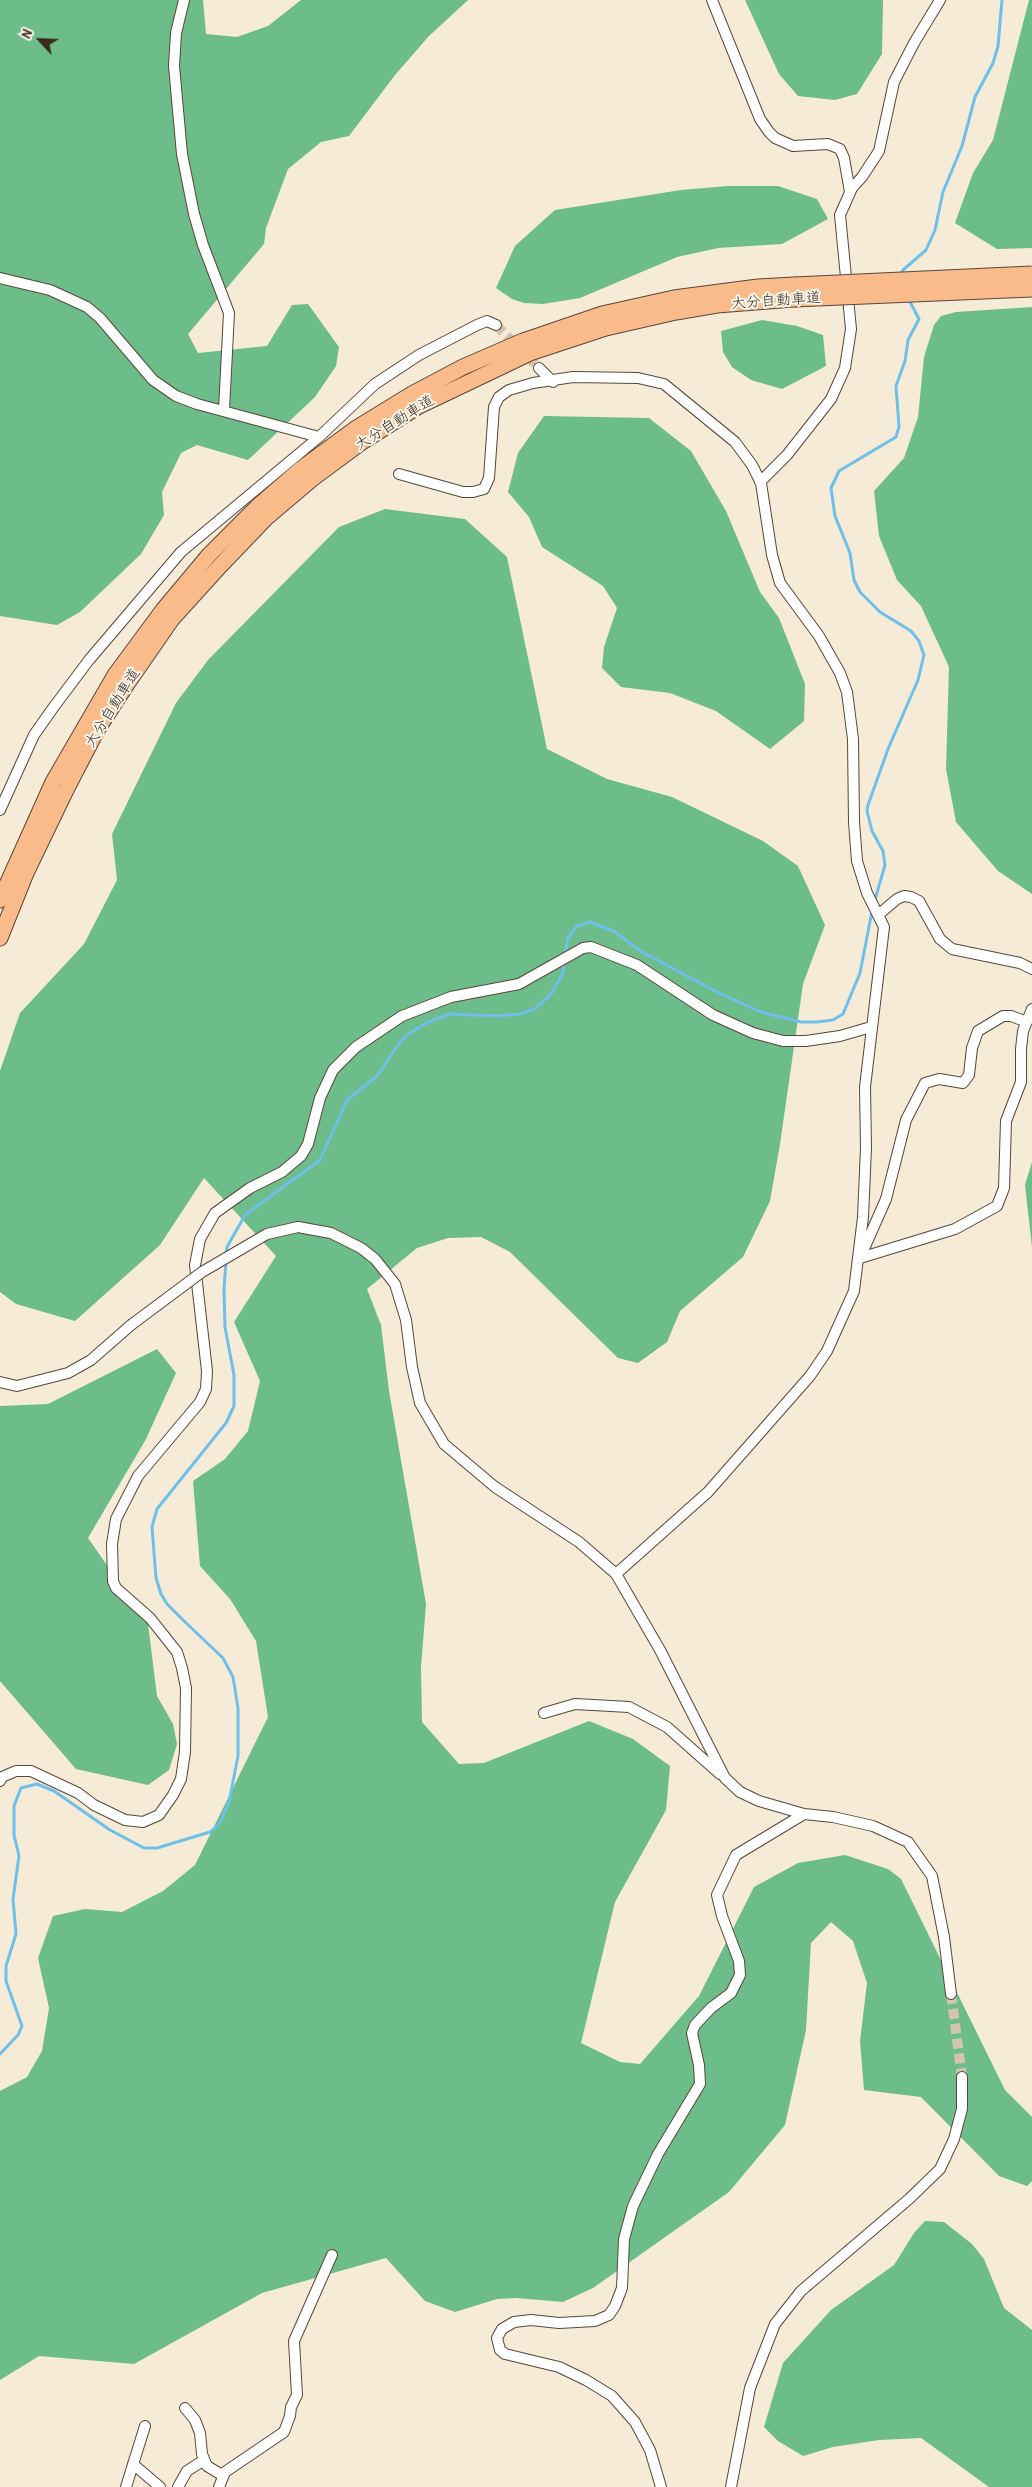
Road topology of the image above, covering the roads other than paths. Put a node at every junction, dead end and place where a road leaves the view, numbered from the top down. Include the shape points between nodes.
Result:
1 (184, 0) edge
2 (712, 0) edge
3 (940, 0) edge
4 (850, 192) junction
5 (1032, 274) edge
6 (0, 278) edge
7 (1032, 289) edge
8 (794, 292) junction
9 (496, 324) dead end
10 (539, 368) tunnel mouth
11 (553, 382) junction
12 (224, 410) junction
13 (319, 437) junction
14 (399, 474) dead end
15 (760, 482) junction
16 (0, 810) edge
17 (0, 900) edge
18 (878, 915) junction
19 (0, 938) edge
20 (1032, 969) edge
21 (1032, 1009) edge
22 (1027, 1022) junction
23 (871, 1028) junction
24 (860, 1258) junction
25 (0, 1382) edge
26 (616, 1574) junction
27 (544, 1713) dead end
28 (1, 1777) edge
29 (725, 1778) junction
30 (804, 1814) junction
31 (951, 1994) tunnel mouth
32 (962, 2077) tunnel mouth
33 (332, 2255) dead end
34 (186, 2408) dead end
35 (145, 2426) dead end
36 (204, 2460) junction
37 (133, 2464) junction
38 (222, 2475) junction
39 (126, 2487) edge
40 (160, 2487) edge
41 (178, 2487) edge
42 (219, 2487) edge
43 (661, 2487) edge
44 (731, 2487) edge

1 - 12 street via 176,32 174,66 182,154 202,245 229,313
2 - 4 street via 768,132 793,146 828,144 840,149
3 - 4 street via 894,82 879,151
4 - 15 street via 840,215 850,330 845,368 831,400
5 - 8 highway, 大分自動車道, bridge
6 - 12 street via 50,290 87,307 153,380 176,396
7 - 8 highway, 大分自動車道, bridge
8 - 17 highway, 大分自動車道 via 733,290 674,298 602,314 523,341 463,366 412,394 302,468 257,507 210,555 163,610 115,675 53,782
8 - 19 highway, 大分自動車道 via 676,312 606,328 530,353 419,406 312,479 266,518 220,566 172,620 127,684 97,730 66,790 26,873
9 - 13 street via 487,321 477,324 401,366 375,384
10 - 11 street
11 - 14 street via 533,383 509,390 499,397 492,417 489,478 484,489 463,492
11 - 15 street via 573,377 638,378 664,384 735,442 752,464
12 - 13 street
13 - 16 street via 181,552 143,595 88,660 34,735
15 - 18 street via 780,583 819,636 847,692 853,739 857,861 866,893
18 - 20 street via 897,899 911,897 919,901 940,939 952,949 1020,963
18 - 23 street via 884,927
21 - 22 street
22 - 24 street via 1021,1049 1021,1082 1006,1121 1004,1188 996,1206 955,1229
22 - 24 street via 1003,1016 978,1030 969,1075 963,1083 938,1079 925,1083 906,1120 888,1191
23 - 24 street via 865,1087 866,1148
23 - 28 street via 806,1041 783,1041 752,1033 713,1015 637,965 591,946 519,984 451,997 402,1016 356,1047 333,1070 301,1156 282,1172 250,1188 215,1213 200,1239 195,1265 207,1371 206,1388 200,1402 138,1476 116,1519 112,1544 116,1588 150,1618 177,1652 182,1668 186,1688 185,1752 181,1779 159,1815 143,1822 125,1820 94,1806 78,1793 31,1771 16,1771
24 - 26 street via 854,1291 827,1351 810,1376 708,1492
25 - 26 street, bridge via 17,1386 68,1373 91,1360 131,1325 202,1272 266,1234 298,1227 331,1233 375,1259 395,1284 406,1320 420,1403 444,1444 495,1487 579,1542
26 - 29 street
27 - 29 street via 575,1704 629,1707 666,1727
29 - 30 street via 740,1792 759,1801
30 - 31 street via 873,1826 908,1842 932,1876
30 - 43 street via 736,1855 717,1895 739,1961 740,1975 731,1993 711,2008 692,2034 700,2084 658,2154 633,2206 624,2240 622,2288 615,2306 609,2314 595,2321 514,2322 502,2329 497,2338 500,2350 505,2354 558,2367 586,2380 617,2401 635,2422 650,2450
32 - 44 street via 962,2109 954,2139 940,2169 801,2291 775,2324 750,2388
33 - 38 street via 294,2341 297,2395 284,2432
34 - 36 street via 200,2433
35 - 37 street
36 - 38 street via 206,2466
36 - 41 street via 187,2471
37 - 39 street
37 - 40 street
38 - 42 street

